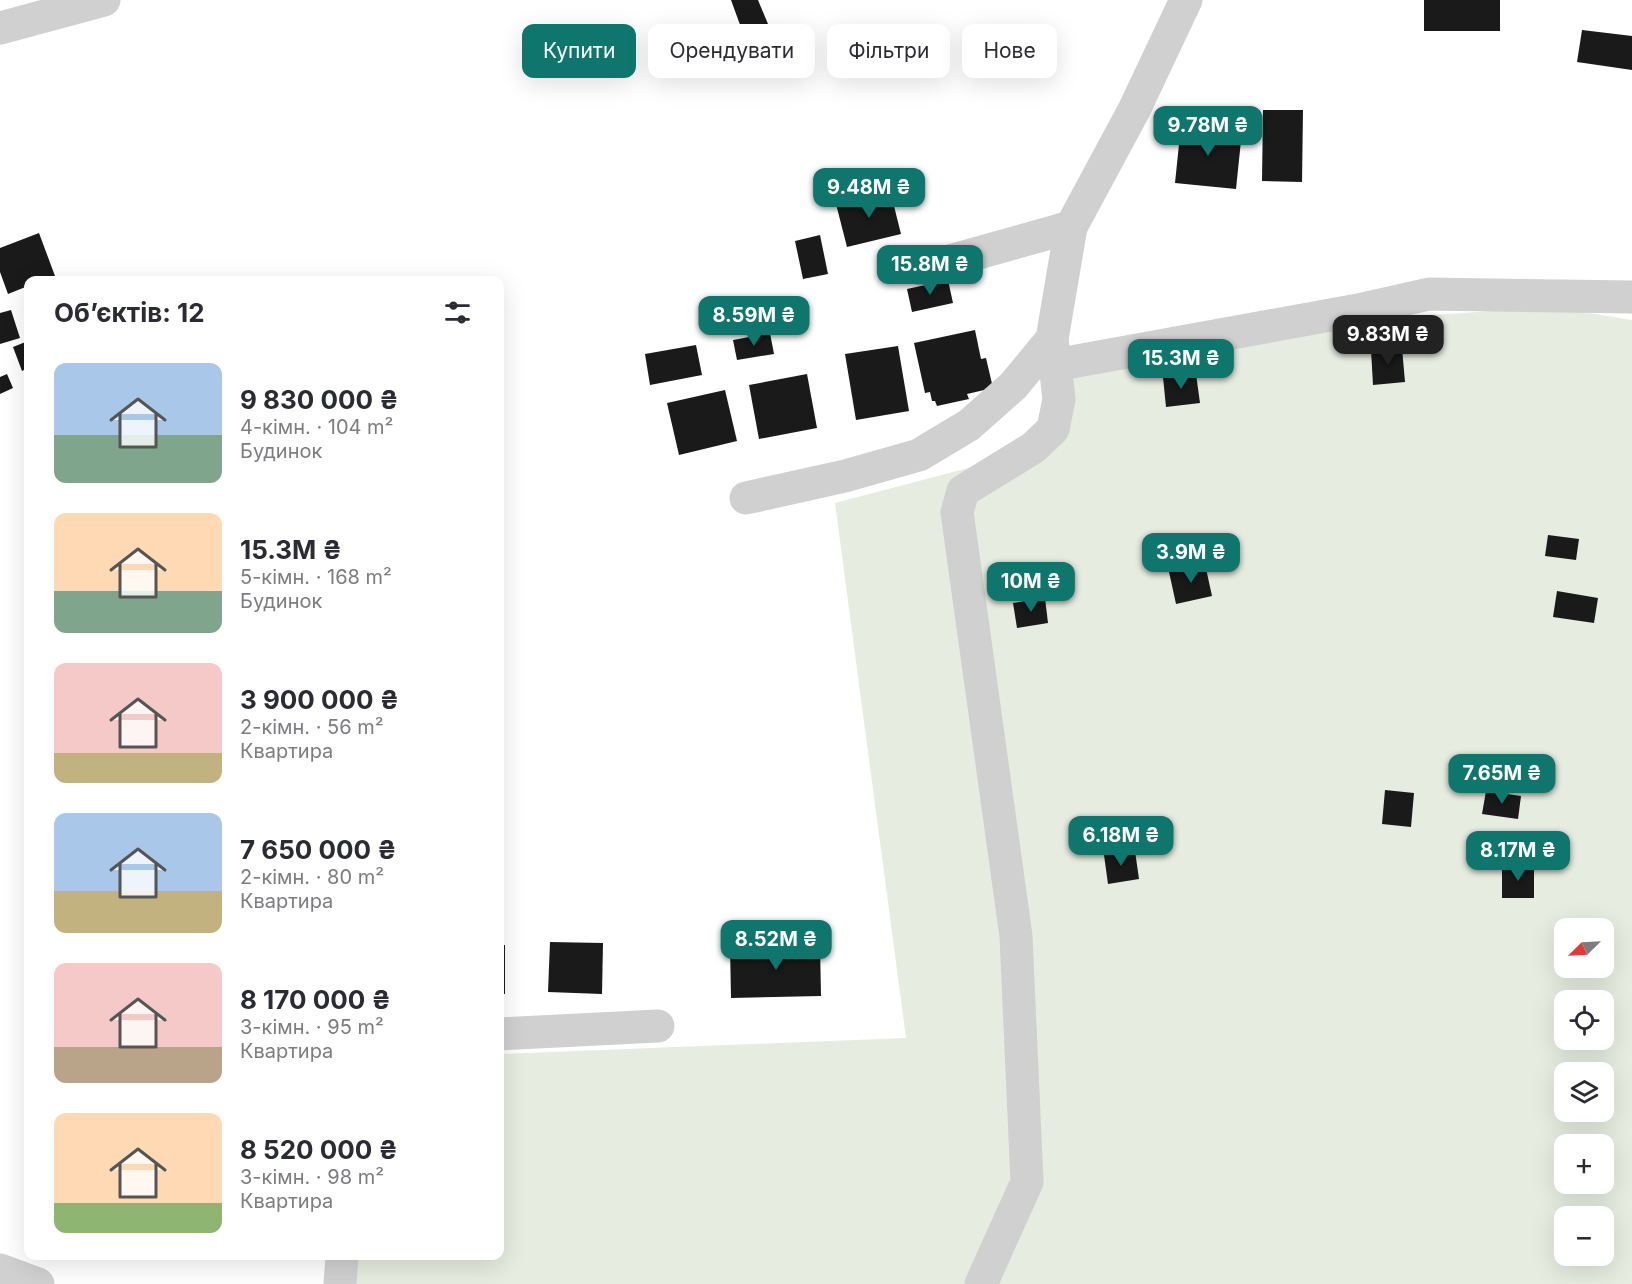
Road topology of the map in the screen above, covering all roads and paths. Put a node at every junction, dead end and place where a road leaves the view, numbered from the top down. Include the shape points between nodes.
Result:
1 (104, 0) edge
2 (1186, 0) edge
3 (0, 28) edge
4 (1071, 227) junction
5 (921, 269) dead end
6 (1632, 297) edge
7 (1053, 352) junction
8 (746, 498) dead end
9 (658, 1026) dead end
10 (504, 1034) edge
11 (342, 1260) edge
12 (0, 1270) edge
13 (38, 1284) edge
14 (340, 1284) edge
15 (981, 1284) edge

1 - 3 street
2 - 4 street via 1134,110
4 - 5 street
4 - 7 street
6 - 7 street via 1430,294 1358,310
7 - 8 street via 969,425 920,455
7 - 15 street via 1059,399 1053,429 1033,448 963,491 957,512 1016,936 1027,1182
9 - 10 street
11 - 14 street
12 - 13 street

